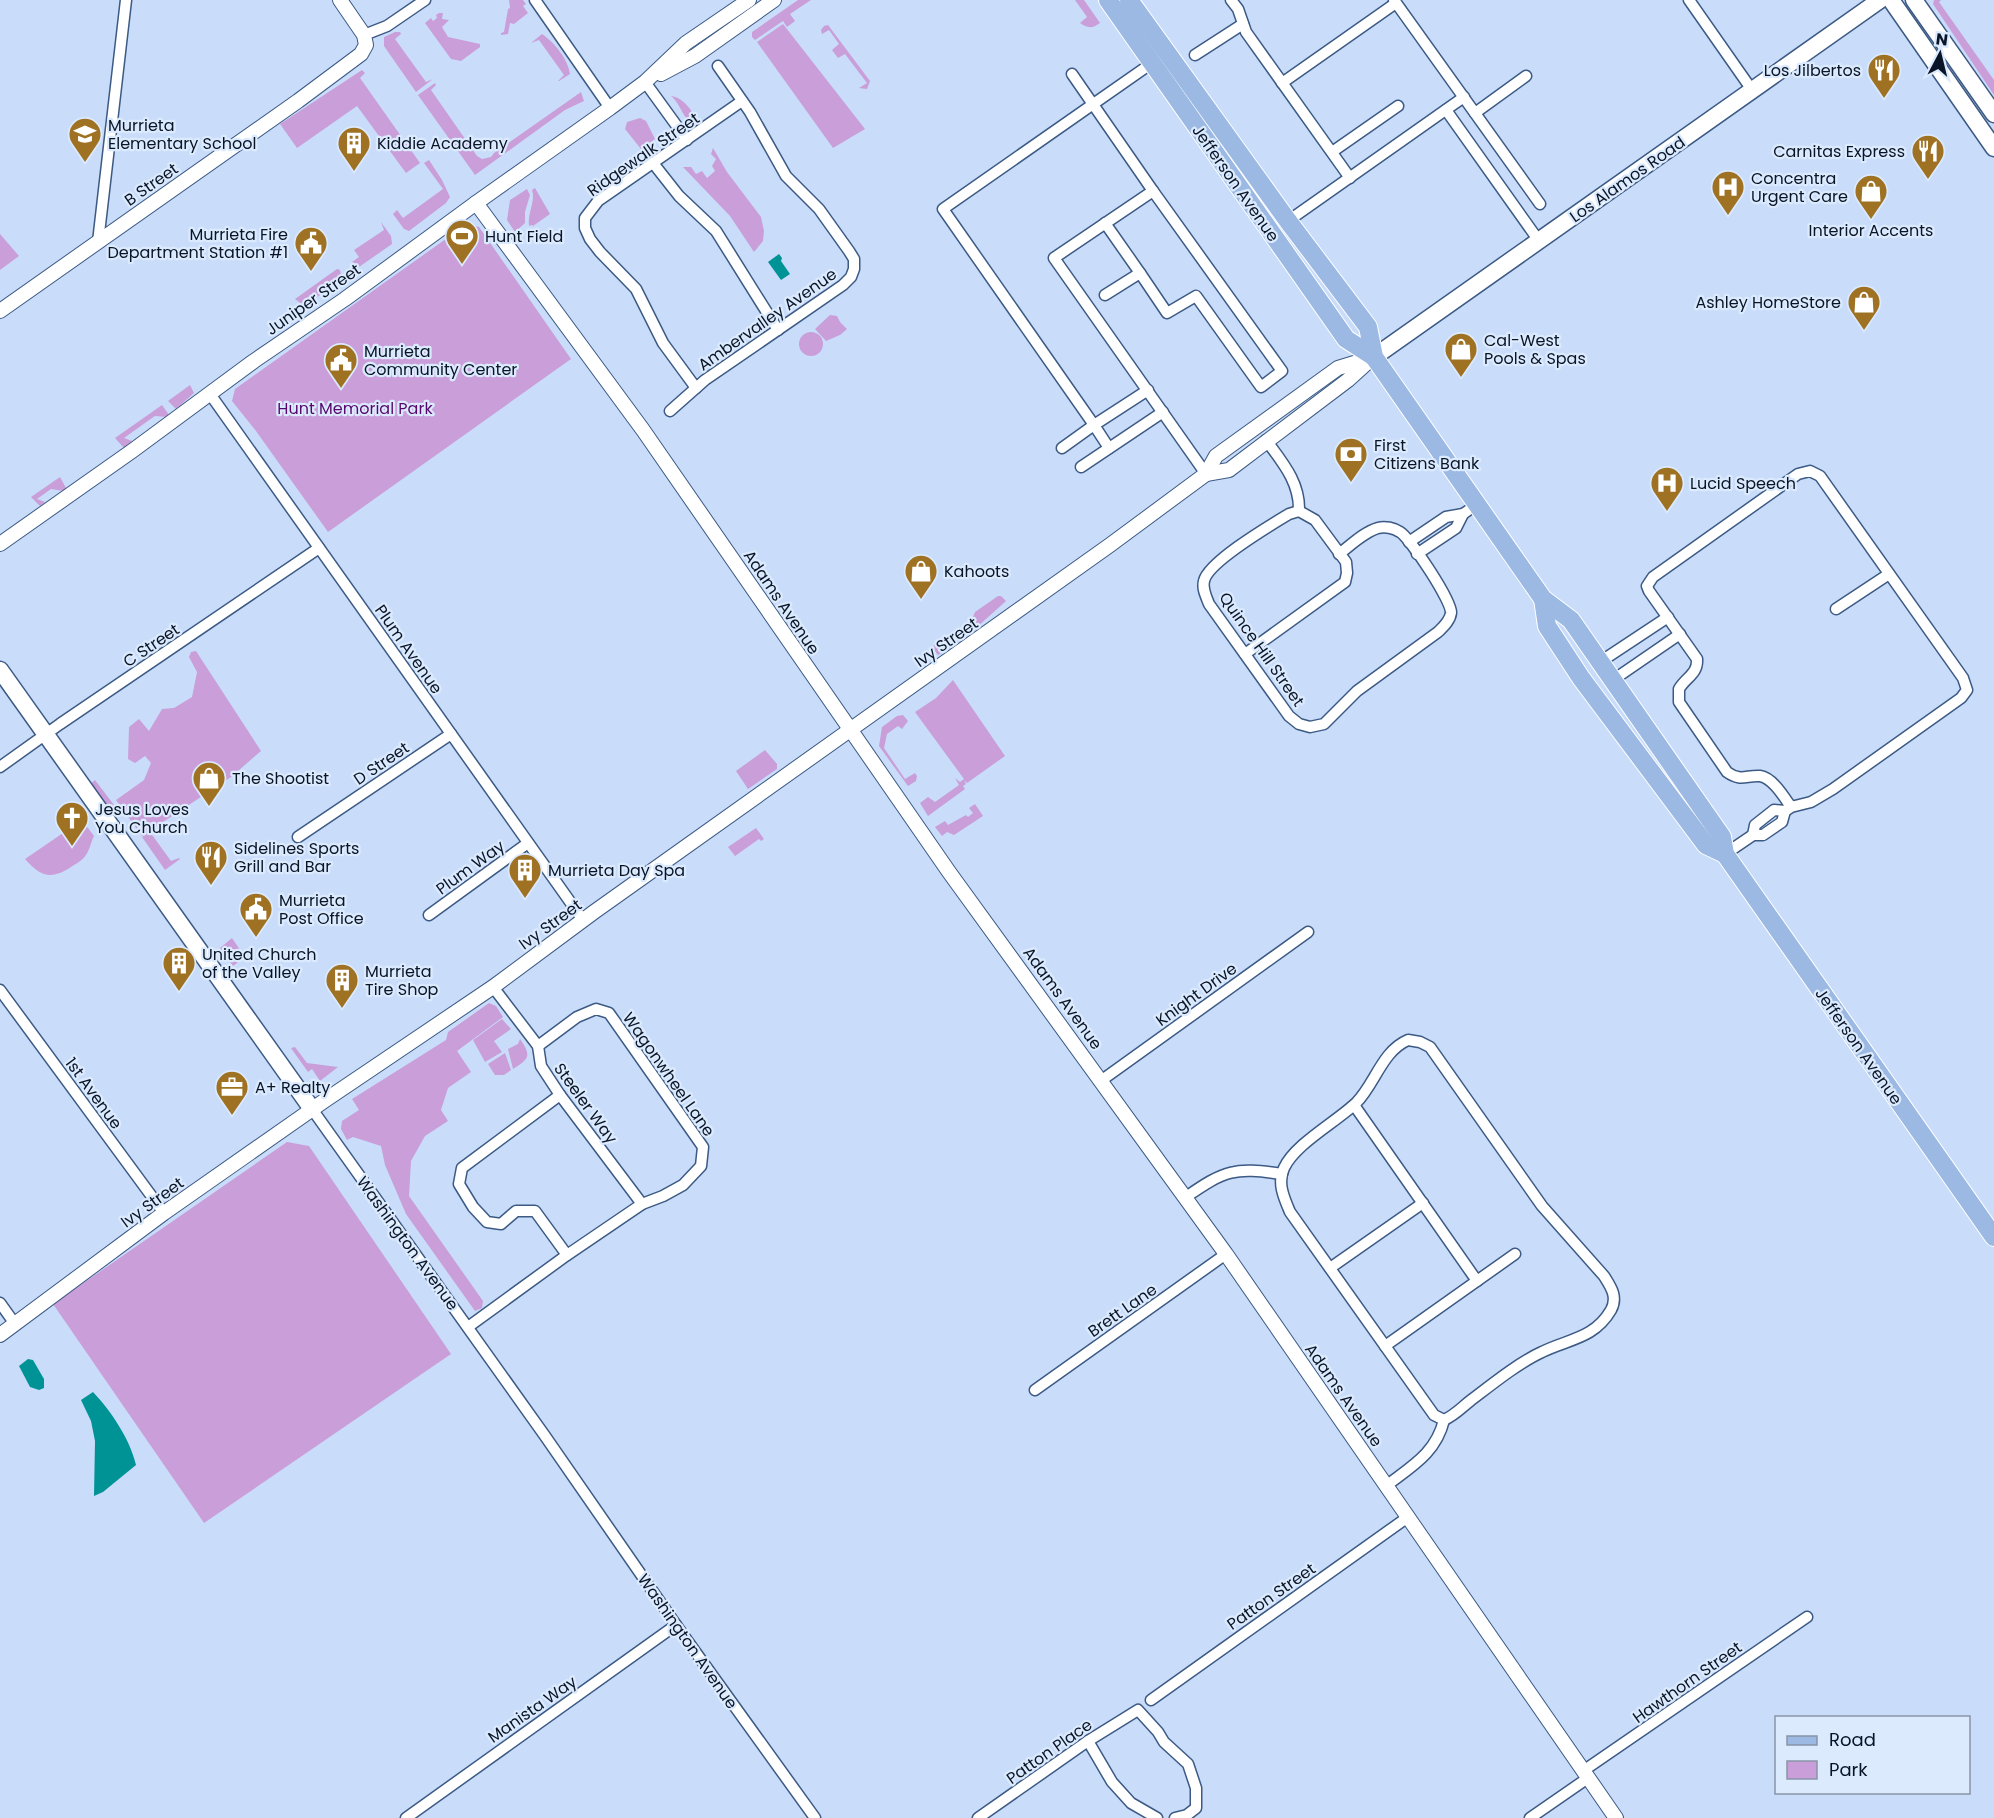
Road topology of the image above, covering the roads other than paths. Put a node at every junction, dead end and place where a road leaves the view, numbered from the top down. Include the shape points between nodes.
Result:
1 (126, 0) edge
2 (340, 0) edge
3 (425, 0) edge
4 (535, 0) edge
5 (749, 0) edge
6 (774, 0) edge
7 (1108, 0) edge
8 (1231, 0) edge
9 (1689, 0) edge
10 (1880, 0) edge
11 (1891, 0) edge
12 (1914, 0) edge
13 (1395, 1) edge
14 (1124, 8) edge
15 (1243, 24) junction
16 (364, 34) junction
17 (1195, 55) dead end
18 (1152, 63) junction
19 (718, 66) dead end
20 (1072, 74) dead end
21 (1526, 76) dead end
22 (645, 82) junction
23 (1282, 83) junction
24 (1752, 90) junction
25 (1464, 97) junction
26 (742, 101) junction
27 (1093, 104) junction
28 (1398, 106) dead end
29 (610, 108) junction
30 (1446, 110) junction
31 (1475, 112) junction
32 (1994, 114) edge
33 (687, 140) junction
34 (1994, 148) edge
35 (1332, 152) junction
36 (653, 163) junction
37 (1350, 177) junction
38 (1153, 190) junction
39 (1532, 193) junction
40 (476, 203) junction
41 (1540, 204) dead end
42 (1515, 206) junction
43 (1288, 221) junction
44 (1105, 223) junction
45 (1539, 241) junction
46 (98, 242) junction
47 (1140, 273) junction
48 (1105, 295) dead end
49 (0, 311) edge
50 (778, 330) junction
51 (1374, 357) junction
52 (696, 387) junction
53 (1148, 390) junction
54 (210, 394) junction
55 (670, 411) dead end
56 (1163, 412) junction
57 (1094, 425) junction
58 (1266, 440) junction
59 (1062, 448) dead end
60 (1109, 448) junction
61 (1081, 467) dead end
62 (1206, 474) junction
63 (1470, 509) junction
64 (1299, 511) junction
65 (1409, 542) junction
66 (0, 544) edge
67 (319, 548) junction
68 (1339, 554) junction
69 (1418, 554) junction
70 (1889, 574) junction
71 (1543, 599) junction
72 (1836, 609) dead end
73 (1668, 617) junction
74 (1644, 634) junction
75 (1680, 634) junction
76 (1656, 650) junction
77 (1245, 654) junction
78 (1600, 662) junction
79 (0, 670) edge
80 (1581, 678) junction
81 (1613, 680) junction
82 (1640, 720) junction
83 (850, 730) junction
84 (46, 734) junction
85 (451, 734) junction
86 (0, 767) edge
87 (1788, 809) junction
88 (298, 837) dead end
89 (528, 843) junction
90 (1725, 854) junction
91 (429, 915) dead end
92 (583, 921) junction
93 (1308, 932) dead end
94 (493, 987) junction
95 (0, 990) edge
96 (538, 1046) junction
97 (1102, 1080) junction
98 (560, 1095) junction
99 (1354, 1105) junction
100 (312, 1109) junction
101 (1282, 1174) junction
102 (1186, 1197) junction
103 (1423, 1203) junction
104 (642, 1204) junction
105 (164, 1213) junction
106 (1994, 1237) edge
107 (1226, 1254) junction
108 (1515, 1254) dead end
109 (567, 1255) junction
110 (1330, 1268) junction
111 (1477, 1281) junction
112 (0, 1303) edge
113 (15, 1324) junction
114 (468, 1327) junction
115 (0, 1335) edge
116 (1385, 1346) junction
117 (1035, 1390) dead end
118 (1444, 1420) junction
119 (1386, 1486) junction
120 (1408, 1517) junction
121 (1807, 1617) dead end
122 (676, 1625) junction
123 (1151, 1700) dead end
124 (1088, 1741) junction
125 (1585, 1775) junction
126 (406, 1818) edge
127 (815, 1818) edge
128 (978, 1818) edge
129 (1157, 1818) edge
130 (1175, 1818) edge
131 (1530, 1818) edge
132 (1616, 1818) edge

1 - 46 street
2 - 16 street
3 - 16 street via 387,26
4 - 29 street
5 - 22 street, Juniper Street via 686,43
6 - 22 street, Juniper Street via 695,56
7 - 14 main road, Jefferson Avenue
8 - 15 street
9 - 24 street
10 - 24 main road, Los Alamos Road
11 - 34 main road
12 - 32 main road
13 - 23 street
13 - 25 street
14 - 18 main road, Jefferson Avenue
14 - 43 main road, Jefferson Avenue via 1144,33 1153,34
15 - 17 street
15 - 23 street
16 - 46 street, B Street via 366,45 357,57
18 - 27 street
18 - 51 main road, Jefferson Avenue via 1346,339
19 - 26 street, Ambervalley Avenue
20 - 27 street
21 - 31 street
22 - 29 street, Juniper Street
22 - 33 street
23 - 35 street
24 - 45 main road, Los Alamos Road
25 - 30 street
25 - 31 street
26 - 33 street, Ridgewalk Street
26 - 50 street, Ambervalley Avenue via 782,170 819,209 854,259 851,277 843,285
27 - 38 street
27 - 57 street via 943,209
28 - 35 street
29 - 40 street, Juniper Street
30 - 37 street
30 - 42 street
31 - 39 street
33 - 36 street, Ridgewalk Street
35 - 37 street
36 - 50 street via 716,231
36 - 52 street, Ridgewalk Street via 598,201 585,218 585,228 600,252 636,289 663,343
37 - 43 street
38 - 44 street
38 - 47 street via 1282,371 1261,387 1196,296 1167,313
39 - 41 street
39 - 42 street
40 - 54 street, Juniper Street
40 - 83 street, Adams Avenue via 643,430
42 - 45 street
43 - 51 main road, Jefferson Avenue via 1368,327
44 - 47 street
44 - 53 street via 1054,258
45 - 51 main road, Los Alamos Road
46 - 49 street, B Street
47 - 48 street
50 - 52 street, Ambervalley Avenue
51 - 58 street, Ivy Street
51 - 62 street, Ivy Street via 1338,368 1216,456
51 - 63 main road, Jefferson Avenue
52 - 55 street, Ambervalley Avenue
53 - 56 street
53 - 57 street
54 - 66 street, Juniper Street
54 - 67 street, Plum Avenue
56 - 60 street
56 - 62 street
57 - 59 street
57 - 60 street
58 - 62 street, Ivy Street via 1229,470
58 - 64 street via 1295,483
60 - 61 street
62 - 83 street, Ivy Street
63 - 65 street via 1446,517
63 - 69 street via 1456,528
63 - 71 main road, Jefferson Avenue
64 - 68 street via 1315,520
64 - 77 street, Quince Hill Street via 1212,566 1206,574 1204,593 1209,604
65 - 68 street via 1402,533 1378,528
65 - 69 street
67 - 84 street, C Street
67 - 85 street, Plum Avenue
68 - 77 street via 1346,562 1345,582
69 - 77 street, Quince Hill Street via 1449,601 1451,613 1447,624 1365,684 1324,724 1310,727 1289,716
70 - 72 street
70 - 73 street via 1820,476 1805,471 1653,577 1647,586
70 - 87 street via 1963,678 1967,690 1833,789
71 - 78 main road, Jefferson Avenue via 1571,620
71 - 80 main road, Jefferson Avenue via 1547,626
73 - 74 street
73 - 75 street
74 - 76 street
74 - 78 street
75 - 76 street
75 - 87 street via 1698,663 1695,673 1679,689 1679,702 1686,714 1727,772 1737,778 1765,778
76 - 81 street
78 - 81 main road, Jefferson Avenue
79 - 84 main road, Washington Avenue
80 - 82 main road via 1593,674 1620,708
80 - 90 main road, Jefferson Avenue via 1706,845
81 - 82 main road, Jefferson Avenue
82 - 90 main road, Jefferson Avenue via 1722,837
83 - 92 street, Ivy Street
83 - 97 street, Adams Avenue
84 - 86 street, C Street
84 - 100 main road, Washington Avenue
85 - 88 street, D Street
85 - 89 street, Plum Avenue
87 - 90 street via 1782,822 1763,836 1754,834
89 - 91 street, Plum Way
89 - 92 street, Plum Avenue
90 - 106 main road, Jefferson Avenue
92 - 94 street, Ivy Street
93 - 97 street, Knight Drive
94 - 96 street, Steeler Way
94 - 100 street, Ivy Street
95 - 105 street, 1st Avenue
96 - 98 street, Steeler Way via 541,1066
96 - 104 street, Wagonwheel Lane via 577,1017 596,1009 609,1013 703,1147 701,1166 683,1185
97 - 102 street, Adams Avenue
98 - 104 street, Steeler Way
98 - 109 street via 462,1168 459,1184 487,1222 501,1224 516,1211 535,1211
99 - 101 street via 1295,1153
99 - 103 street
99 - 118 street via 1397,1044 1408,1040 1430,1047 1530,1190 1604,1276 1615,1297 1612,1308 1593,1330 1543,1351
100 - 105 street, Ivy Street
100 - 114 street, Washington Avenue
101 - 102 street via 1231,1172
101 - 110 street via 1283,1196 1290,1212
102 - 107 street, Adams Avenue
103 - 110 street
103 - 111 street
104 - 109 street, Wagonwheel Lane
105 - 113 street, Ivy Street
107 - 117 street, Brett Lane
107 - 119 street, Adams Avenue
108 - 111 street
109 - 114 street, Wagonwheel Lane
110 - 116 street
111 - 116 street
112 - 113 street
113 - 115 street, Ivy Street
114 - 122 street, Washington Avenue
116 - 118 street via 1434,1415
118 - 119 street via 1438,1440 1424,1456
119 - 120 street, Adams Avenue
120 - 123 street, Patton Street
120 - 125 street, Adams Avenue
121 - 125 street, Hawthorn Street
122 - 126 street, Manista Way
122 - 127 street, Washington Avenue
124 - 128 street, Patton Place
124 - 129 street via 1112,1782 1131,1803
124 - 130 street, Patton Place via 1138,1710 1188,1764 1195,1784 1196,1808
125 - 131 street, Hawthorn Street
125 - 132 street, Adams Avenue

